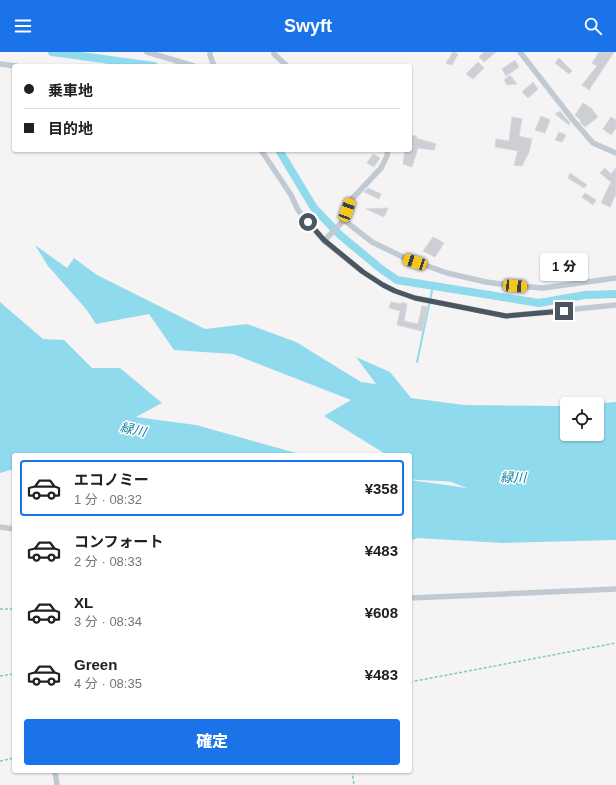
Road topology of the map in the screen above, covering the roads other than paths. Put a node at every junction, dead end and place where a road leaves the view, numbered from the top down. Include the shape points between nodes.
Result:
1 (147, 52) edge
2 (210, 52) edge
3 (274, 52) edge
4 (520, 52) edge
5 (0, 64) edge
6 (187, 64) edge
7 (213, 64) edge
8 (285, 64) edge
9 (12, 66) edge
10 (262, 152) edge
11 (388, 152) edge
12 (616, 153) edge
13 (344, 220) junction
14 (324, 240) junction
15 (616, 278) edge
16 (616, 305) edge
17 (0, 527) edge
18 (12, 529) edge
19 (616, 589) edge
20 (412, 598) edge
21 (55, 773) edge
22 (57, 785) edge

1 - 6 street
2 - 7 street
3 - 8 street
4 - 12 street via 593,143
5 - 9 street
10 - 14 street via 298,210
11 - 13 street via 381,168 350,201
13 - 14 street
13 - 15 street via 372,242 405,258 447,273 486,282 543,288
14 - 16 street via 383,285 415,298 506,316
17 - 18 street
19 - 20 street
21 - 22 street

